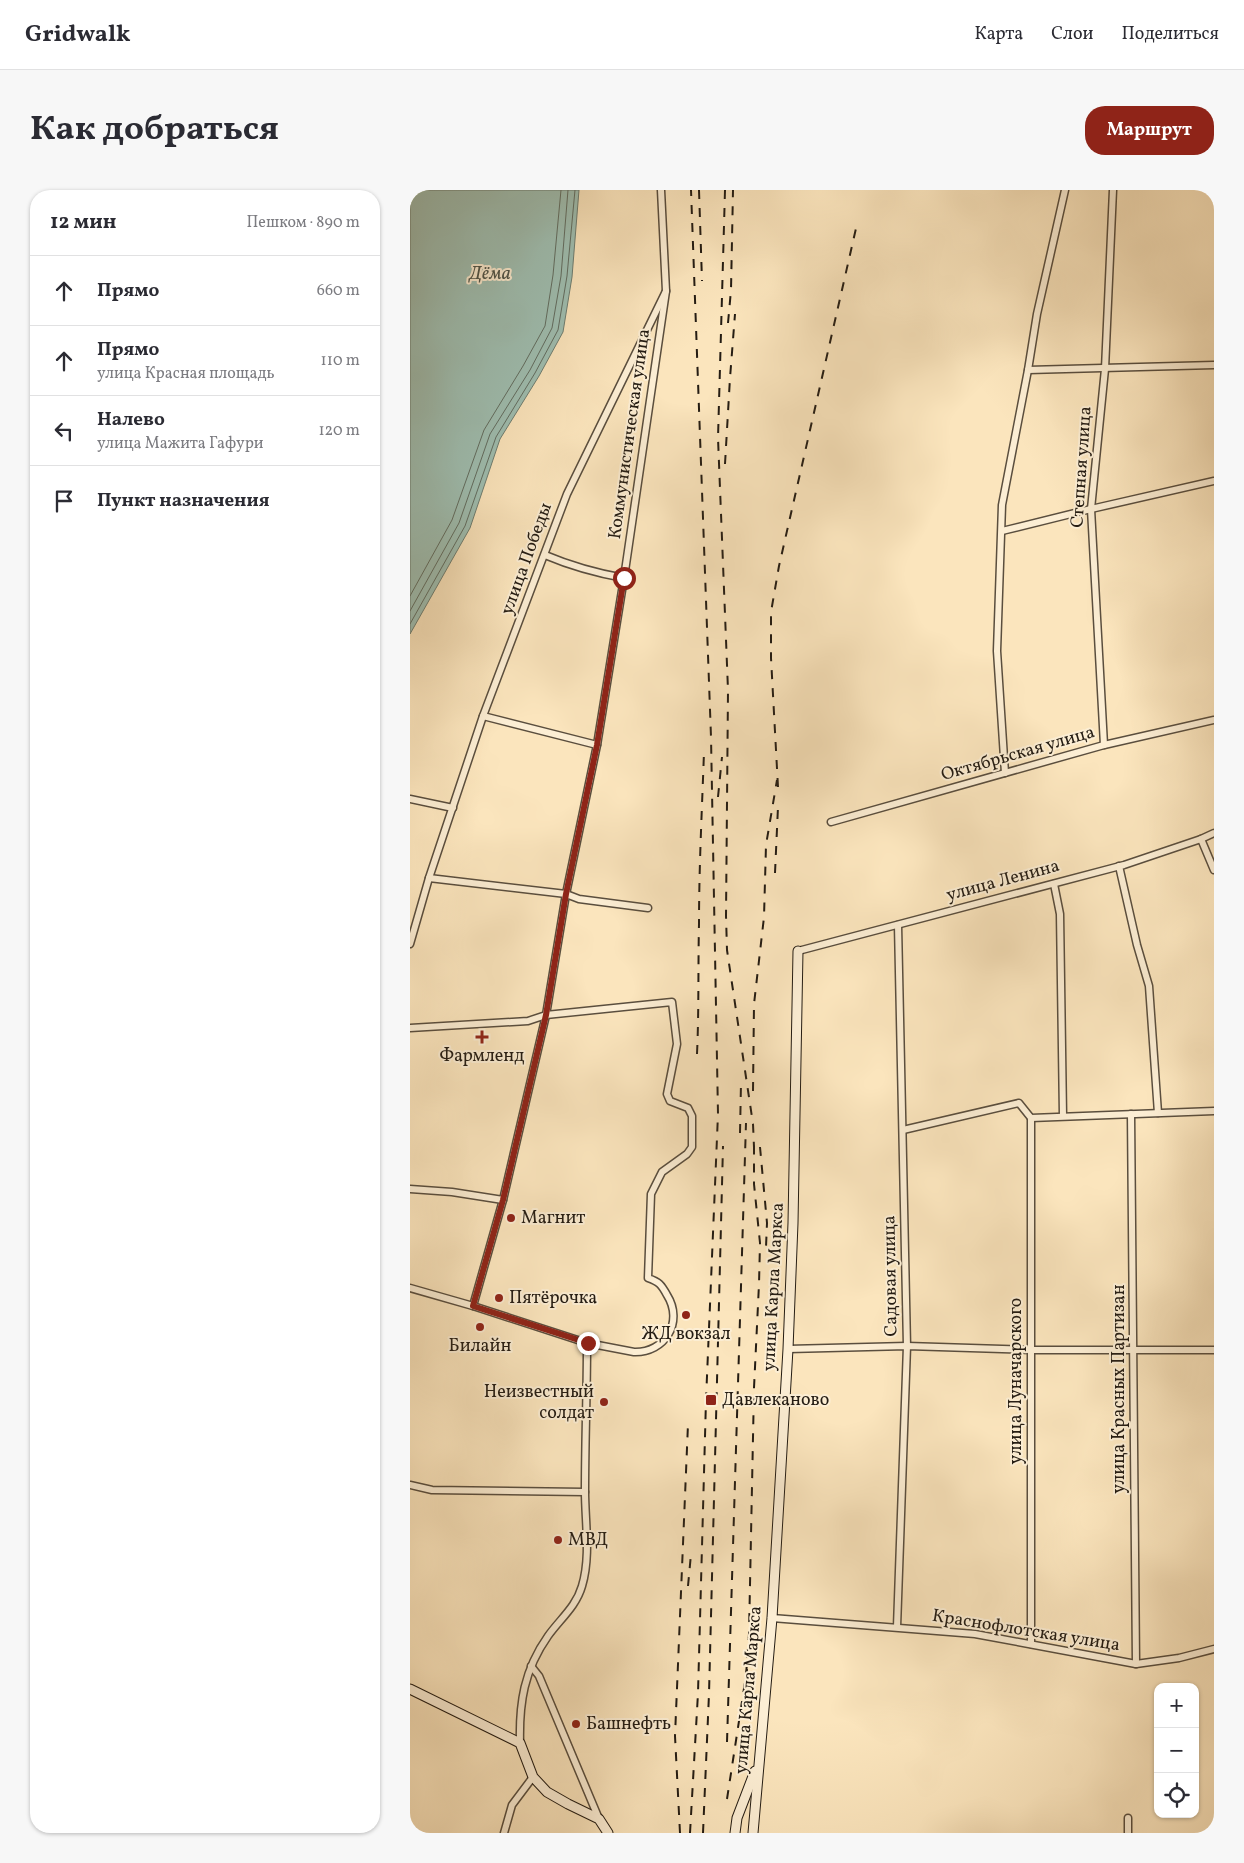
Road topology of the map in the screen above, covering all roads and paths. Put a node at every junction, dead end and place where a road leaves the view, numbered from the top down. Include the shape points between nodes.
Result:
1 (661, 190) edge
2 (1065, 190) edge
3 (1113, 190) edge
4 (666, 291) junction
5 (646, 333) junction
6 (659, 337) junction
7 (1214, 365) edge
8 (1105, 369) junction
9 (1028, 370) junction
10 (1214, 481) edge
11 (1091, 509) junction
12 (1002, 532) junction
13 (545, 555) junction
14 (624, 578) junction
15 (483, 716) junction
16 (1214, 720) edge
17 (597, 745) junction
18 (1104, 745) junction
19 (1005, 773) junction
20 (410, 798) edge
21 (452, 808) junction
22 (830, 822) dead end
23 (1214, 833) edge
24 (1201, 839) junction
25 (1120, 866) junction
26 (1214, 870) edge
27 (429, 878) junction
28 (1054, 884) junction
29 (566, 894) junction
30 (648, 908) dead end
31 (414, 918) edge
32 (898, 925) junction
33 (410, 944) edge
34 (798, 951) joint
35 (546, 1015) junction
36 (410, 1028) edge
37 (1214, 1111) edge
38 (1158, 1113) junction
39 (1131, 1114) junction
40 (1063, 1116) junction
41 (1032, 1118) junction
42 (903, 1130) junction
43 (410, 1189) edge
44 (503, 1200) junction
45 (410, 1288) edge
46 (473, 1306) junction
47 (588, 1343) junction
48 (907, 1346) junction
49 (788, 1349) junction
50 (1032, 1350) junction
51 (1214, 1350) edge
52 (1134, 1351) junction
53 (410, 1485) edge
54 (585, 1492) junction
55 (772, 1618) junction
56 (898, 1627) junction
57 (1031, 1644) junction
58 (1214, 1649) edge
59 (1136, 1664) junction
60 (530, 1666) junction
61 (410, 1689) edge
62 (520, 1744) junction
63 (759, 1761) junction
64 (533, 1777) junction
65 (1128, 1818) dead end
66 (600, 1819) junction
67 (504, 1833) edge
68 (608, 1833) edge
69 (735, 1833) edge
70 (753, 1833) edge
71 (1128, 1833) edge

1 - 4 street, улица Победы
2 - 9 street
3 - 8 street, Степная улица
4 - 5 street, улица Победы
4 - 6 street, Коммунистическая улица
5 - 6 street via 652,332
5 - 13 street, улица Победы via 567,494
6 - 14 street, Коммунистическая улица
7 - 8 street
8 - 9 street
8 - 11 street, Степная улица
9 - 12 street via 1002,505
10 - 11 street
11 - 12 street
11 - 18 street, Степная улица
12 - 19 street via 997,650
13 - 14 street via 571,566
13 - 15 street, улица Победы
14 - 17 street, Коммунистическая улица
15 - 17 street
15 - 21 street, улица Победы
16 - 18 street, Октябрьская улица
17 - 29 street, Коммунистическая улица
18 - 19 street, Октябрьская улица
19 - 22 street, Октябрьская улица
20 - 21 street
21 - 27 street, улица Победы
23 - 24 street, улица Ленина
24 - 25 street, улица Ленина
24 - 26 street
25 - 28 street, улица Ленина
25 - 38 street via 1149,986
27 - 29 street
27 - 31 street, улица Победы
28 - 32 street, улица Ленина
28 - 40 street via 1060,914
29 - 30 street via 579,899
29 - 35 street, Коммунистическая улица
31 - 33 street, улица Победы
32 - 34 street, улица Ленина
32 - 42 street, Садовая улица
34 - 49 street, улица Карла Маркса via 794,1223
35 - 36 street via 528,1021
35 - 44 street, Коммунистическая улица
35 - 47 street via 672,1002 677,1044 667,1094 670,1101 688,1108 692,1116 692,1147 662,1172 651,1194 648,1278 658,1282 672,1302 674,1324 666,1338 639,1352
37 - 38 street
38 - 39 street
39 - 40 street
39 - 52 street, улица Красных Партизан
40 - 41 street
41 - 42 street via 1019,1103
41 - 50 street, улица Луначарского
42 - 48 street, Садовая улица
43 - 44 street
44 - 46 street, Коммунистическая улица
45 - 46 street
46 - 47 street
47 - 54 street
48 - 49 street
48 - 50 street
48 - 56 street, Садовая улица
49 - 55 street, улица Карла Маркса
50 - 52 street
50 - 57 street, улица Луначарского
51 - 52 street
52 - 59 street, улица Красных Партизан
53 - 54 street via 432,1490
54 - 60 street via 586,1564 582,1586 576,1602 549,1635
55 - 56 street, Краснофлотская улица
55 - 63 street, улица Карла Маркса
56 - 57 street, Краснофлотская улица via 975,1634
57 - 59 street, Краснофлотская улица
58 - 59 street, Краснофлотская улица
60 - 62 street via 520,1711
60 - 66 street via 539,1676
61 - 62 street
62 - 64 street
63 - 69 street via 737,1818
63 - 70 street, улица Карла Маркса
64 - 66 street via 547,1792
64 - 67 street via 512,1804
65 - 71 street
66 - 68 street

